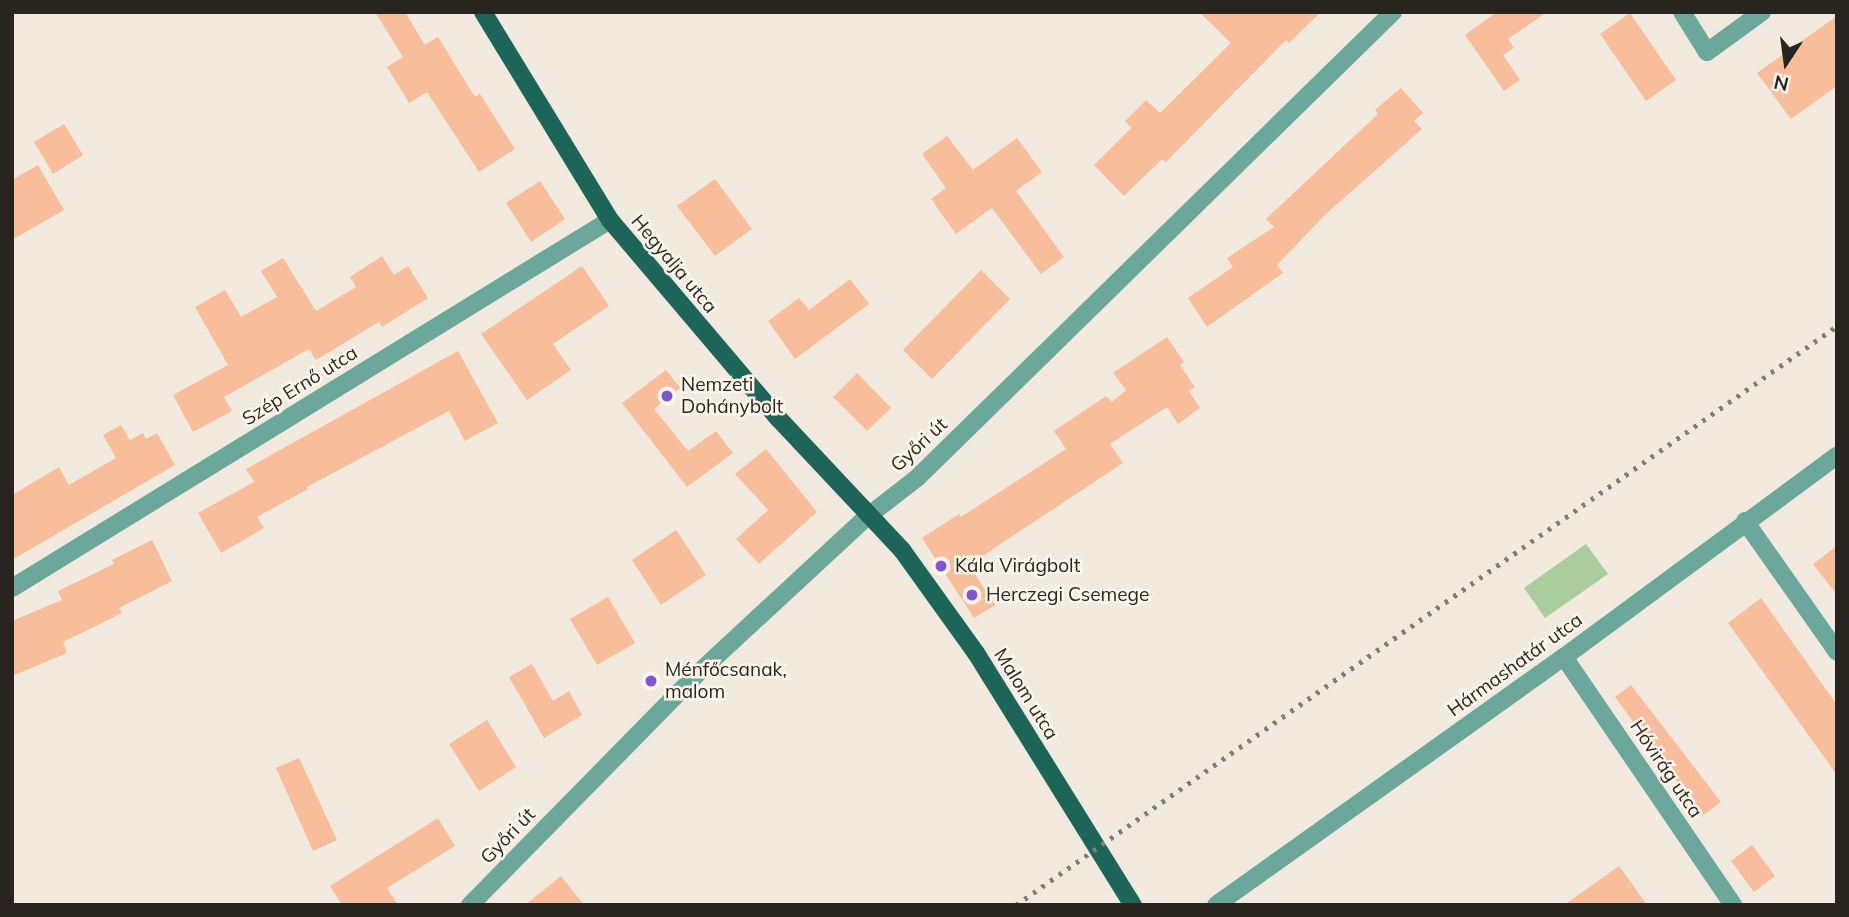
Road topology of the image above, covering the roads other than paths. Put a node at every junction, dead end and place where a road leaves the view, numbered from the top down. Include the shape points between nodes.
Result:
1 (483, 12) edge
2 (1393, 12) edge
3 (1682, 12) edge
4 (1762, 12) edge
5 (610, 220) junction
6 (1837, 456) edge
7 (868, 516) junction
8 (1745, 521) junction
9 (12, 588) edge
10 (1837, 652) edge
11 (1564, 657) junction
12 (470, 905) edge
13 (1133, 905) edge
14 (1216, 905) edge
15 (1733, 905) edge

1 - 5 main road, Hegyalja utca
2 - 7 street, Győri út via 918,478
3 - 4 street via 1707,52
5 - 7 main road, Hegyalja utca via 714,345
5 - 9 street, Szép Ernő utca
6 - 8 street, Hármashatár utca
7 - 12 street, Győri út via 695,676
7 - 13 main road, Malom utca via 902,551 976,653
8 - 10 street
8 - 11 street, Hármashatár utca
11 - 14 street, Hármashatár utca
11 - 15 street, Hóvirág utca

